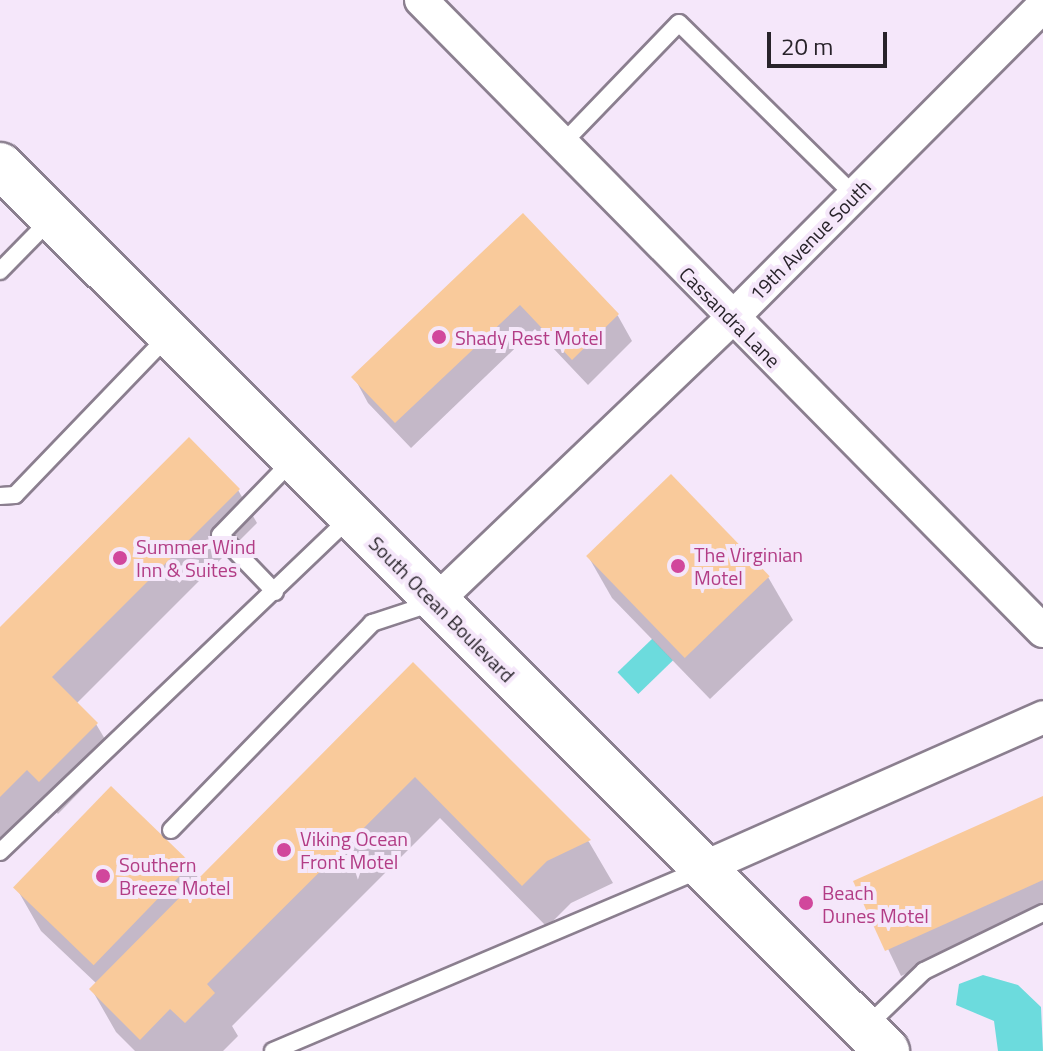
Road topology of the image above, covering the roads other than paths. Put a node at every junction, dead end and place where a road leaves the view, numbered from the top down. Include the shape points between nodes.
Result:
1 (421, 0) edge
2 (1033, 13) edge
3 (562, 144) junction
4 (0, 165) edge
5 (854, 195) junction
6 (52, 218) junction
7 (0, 271) edge
8 (731, 319) junction
9 (169, 335) junction
10 (294, 460) junction
11 (0, 496) edge
12 (350, 517) junction
13 (275, 592) junction
14 (435, 602) junction
15 (1043, 631) edge
16 (1043, 717) edge
17 (171, 830) dead end
18 (0, 852) edge
19 (703, 868) junction
20 (1043, 913) edge
21 (876, 1040) edge
22 (273, 1051) edge

1 - 3 street, Cassandra Lane
2 - 5 street, 19th Avenue South
3 - 5 lane via 679,23
3 - 8 street, Cassandra Lane
4 - 6 main road, South Ocean Boulevard
5 - 8 street, 19th Avenue South
6 - 7 lane
6 - 9 main road, South Ocean Boulevard
8 - 14 street, 19th Avenue South
8 - 15 street, Cassandra Lane
9 - 10 main road, South Ocean Boulevard
9 - 11 lane via 15,495
10 - 12 main road, South Ocean Boulevard
10 - 13 lane via 220,535
12 - 13 lane
12 - 14 main road, South Ocean Boulevard
13 - 18 lane
14 - 17 lane via 372,623
14 - 19 main road, South Ocean Boulevard
16 - 19 street
19 - 21 main road, South Ocean Boulevard
19 - 22 lane
20 - 21 lane via 924,971

